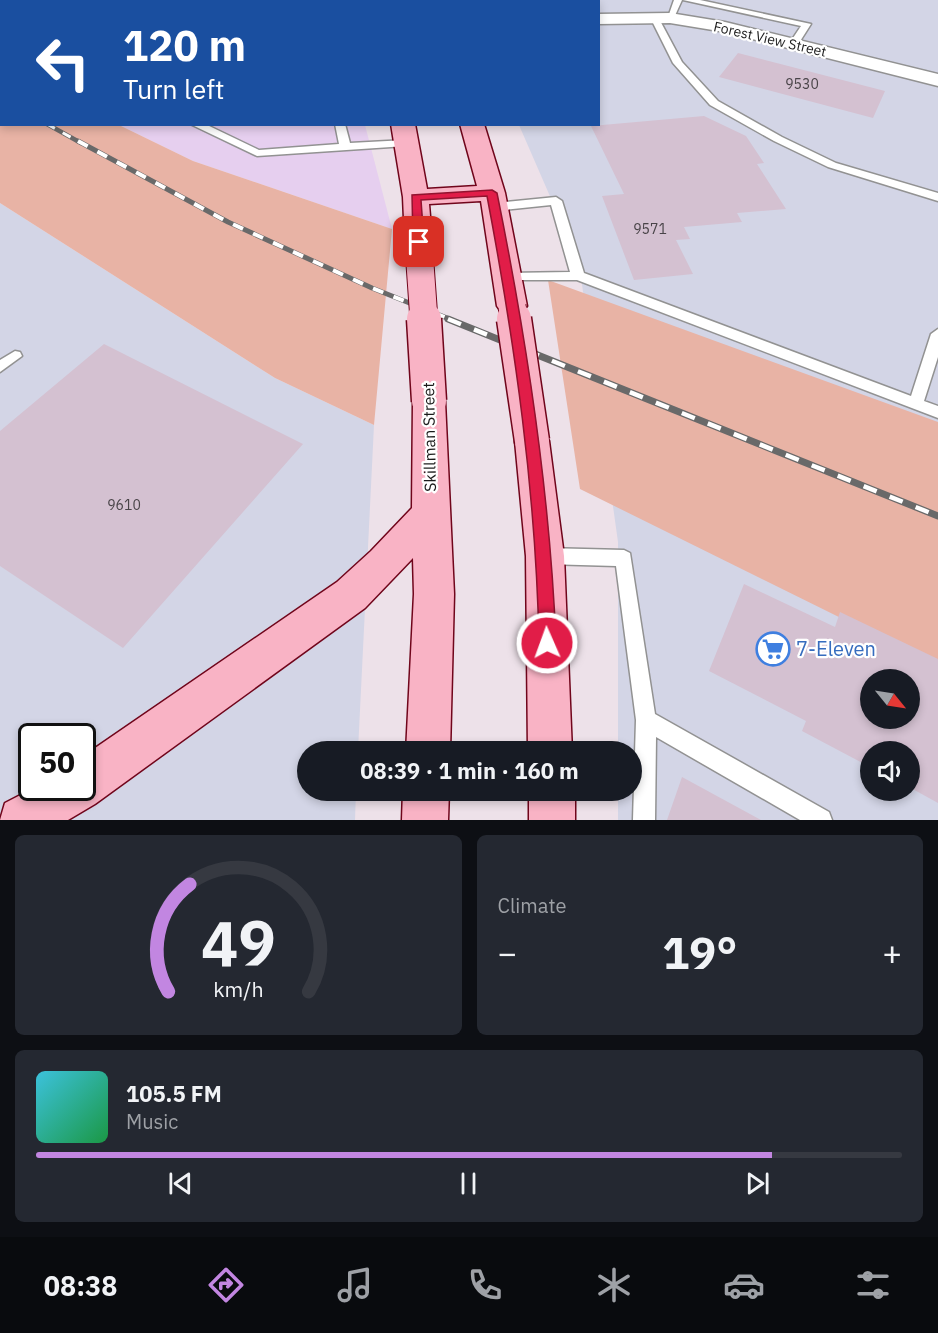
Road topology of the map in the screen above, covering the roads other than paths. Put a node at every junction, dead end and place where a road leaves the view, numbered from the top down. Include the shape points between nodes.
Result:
1 (678, 0) edge
2 (687, 0) edge
3 (662, 18) junction
4 (600, 19) edge
5 (794, 44) junction
6 (938, 80) edge
7 (199, 126) edge
8 (340, 126) edge
9 (473, 126) edge
10 (404, 134) edge
11 (345, 147) junction
12 (416, 197) junction
13 (938, 197) edge
14 (493, 200) junction
15 (579, 276) junction
16 (510, 291) junction
17 (938, 334) edge
18 (15, 356) dead end
19 (0, 367) edge
20 (916, 404) junction
21 (938, 412) edge
22 (430, 513) junction
23 (545, 556) junction
24 (646, 720) junction
25 (428, 741) edge
26 (550, 741) edge
27 (96, 775) edge
28 (55, 801) edge
29 (426, 801) edge
30 (552, 801) edge
31 (22, 820) edge
32 (425, 820) edge
33 (552, 820) edge
34 (644, 820) edge
35 (821, 820) edge

1 - 3 lane
2 - 5 lane via 806,24
3 - 4 street, Forest View Street
3 - 5 street, Forest View Street via 725,27
3 - 13 lane via 678,63 714,103 832,165
5 - 6 street, Forest View Street
7 - 11 lane via 257,153
8 - 11 lane
9 - 14 main road
10 - 11 lane
10 - 12 main road, Skillman Street
12 - 14 main road
12 - 22 main road, Skillman Street, bridge via 429,401
14 - 15 lane via 556,201
14 - 16 main road
15 - 16 lane
15 - 20 lane
16 - 23 main road, bridge
17 - 20 lane
18 - 19 lane
20 - 21 lane
22 - 25 main road, Skillman Street via 434,594
22 - 27 main road via 351,595
23 - 24 lane via 624,558
23 - 26 main road
24 - 34 lane
24 - 35 lane
28 - 31 main road
29 - 32 main road
30 - 33 main road

